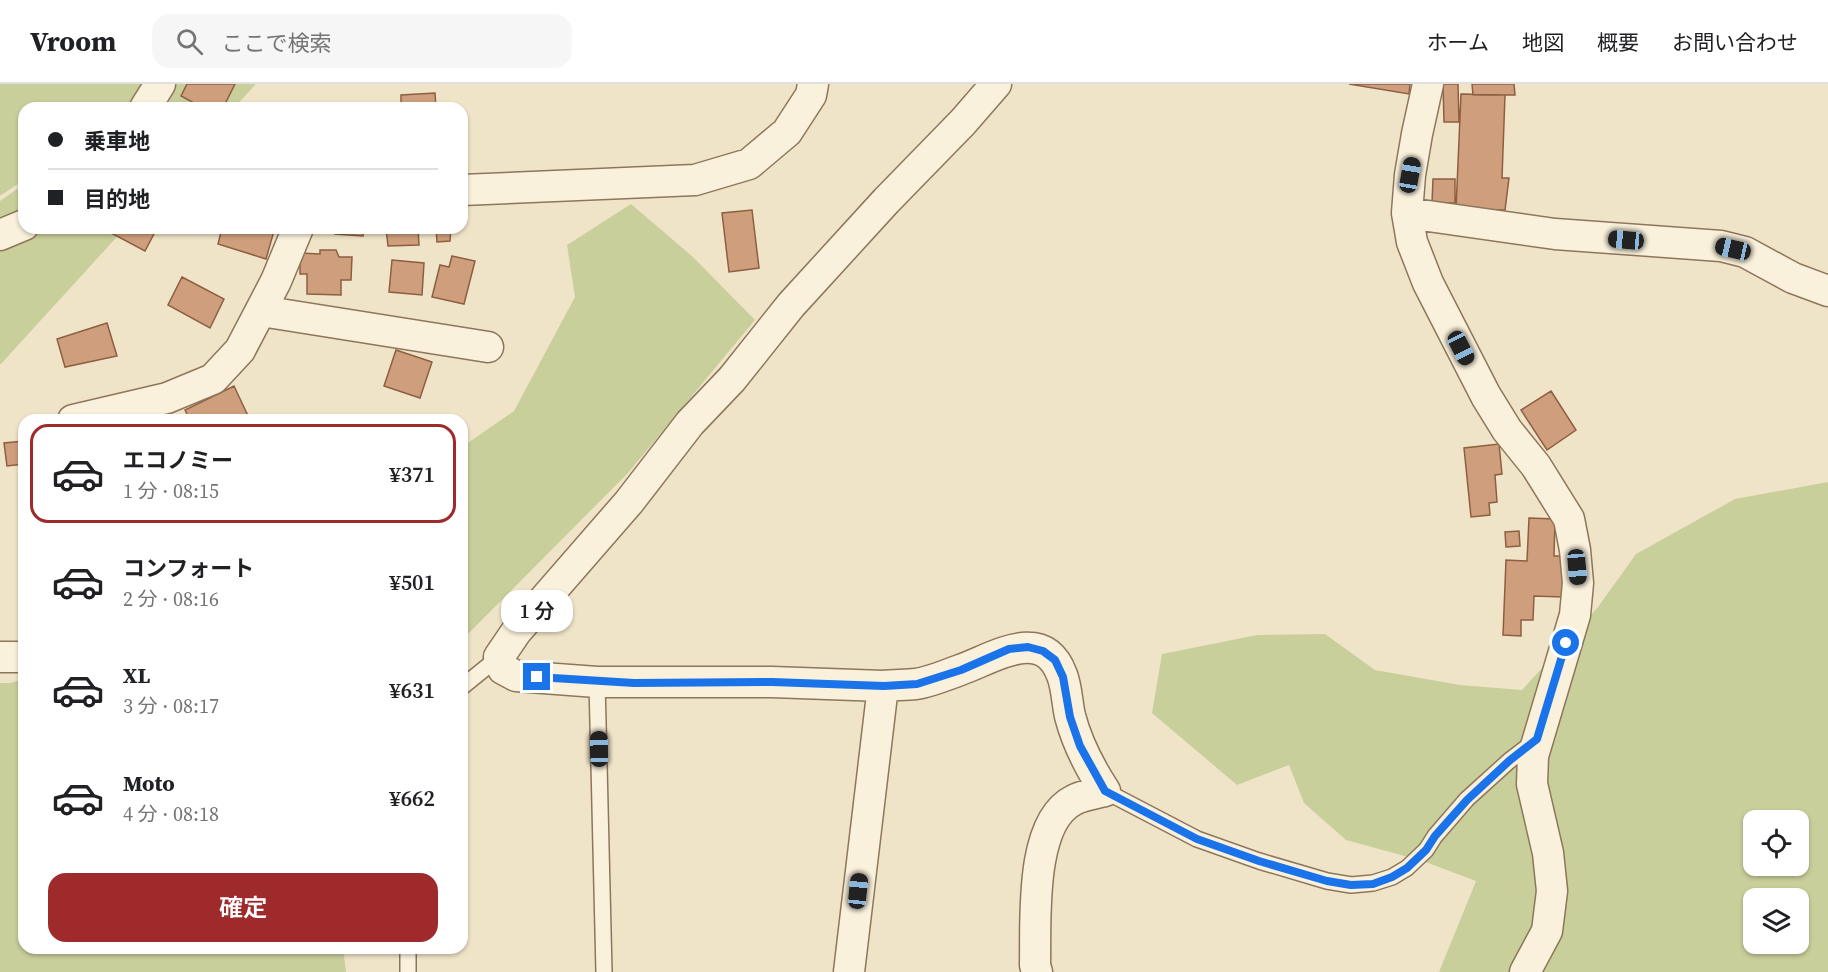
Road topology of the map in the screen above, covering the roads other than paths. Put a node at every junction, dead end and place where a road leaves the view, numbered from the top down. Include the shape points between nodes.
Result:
1 (160, 84) edge
2 (813, 84) edge
3 (996, 84) edge
4 (1428, 84) edge
5 (149, 102) edge
6 (468, 190) edge
7 (1407, 213) junction
8 (18, 228) edge
9 (296, 234) edge
10 (0, 235) edge
11 (1828, 291) edge
12 (261, 310) junction
13 (488, 347) dead end
14 (99, 414) edge
15 (0, 657) edge
16 (18, 657) edge
17 (499, 657) junction
18 (468, 682) edge
19 (597, 682) junction
20 (884, 686) junction
21 (1537, 739) junction
22 (1105, 791) junction
23 (408, 954) edge
24 (408, 972) edge
25 (604, 972) edge
26 (849, 972) edge
27 (1037, 972) edge
28 (1525, 972) edge

1 - 5 street
2 - 6 street via 787,132 749,164 695,180
3 - 17 street via 791,304
4 - 7 street via 1410,175
7 - 11 street via 1555,234 1721,246 1745,252 1793,278
7 - 21 street via 1412,242 1428,283 1486,396 1569,519 1578,583 1575,615
8 - 10 street
9 - 12 street
12 - 13 street
12 - 14 street via 240,350 213,379 167,398
15 - 16 street
17 - 18 lane
17 - 19 street via 503,669 516,676
19 - 20 street
19 - 25 lane
20 - 22 street via 917,684 1009,649 1028,647 1043,651 1055,660 1063,677 1080,746
20 - 26 street
21 - 22 lane via 1467,800 1407,868 1373,884 1327,881 1259,861 1197,839
21 - 28 street via 1532,784 1548,853 1552,891 1547,931
22 - 27 street via 1074,800 1062,809 1040,852
23 - 24 lane

